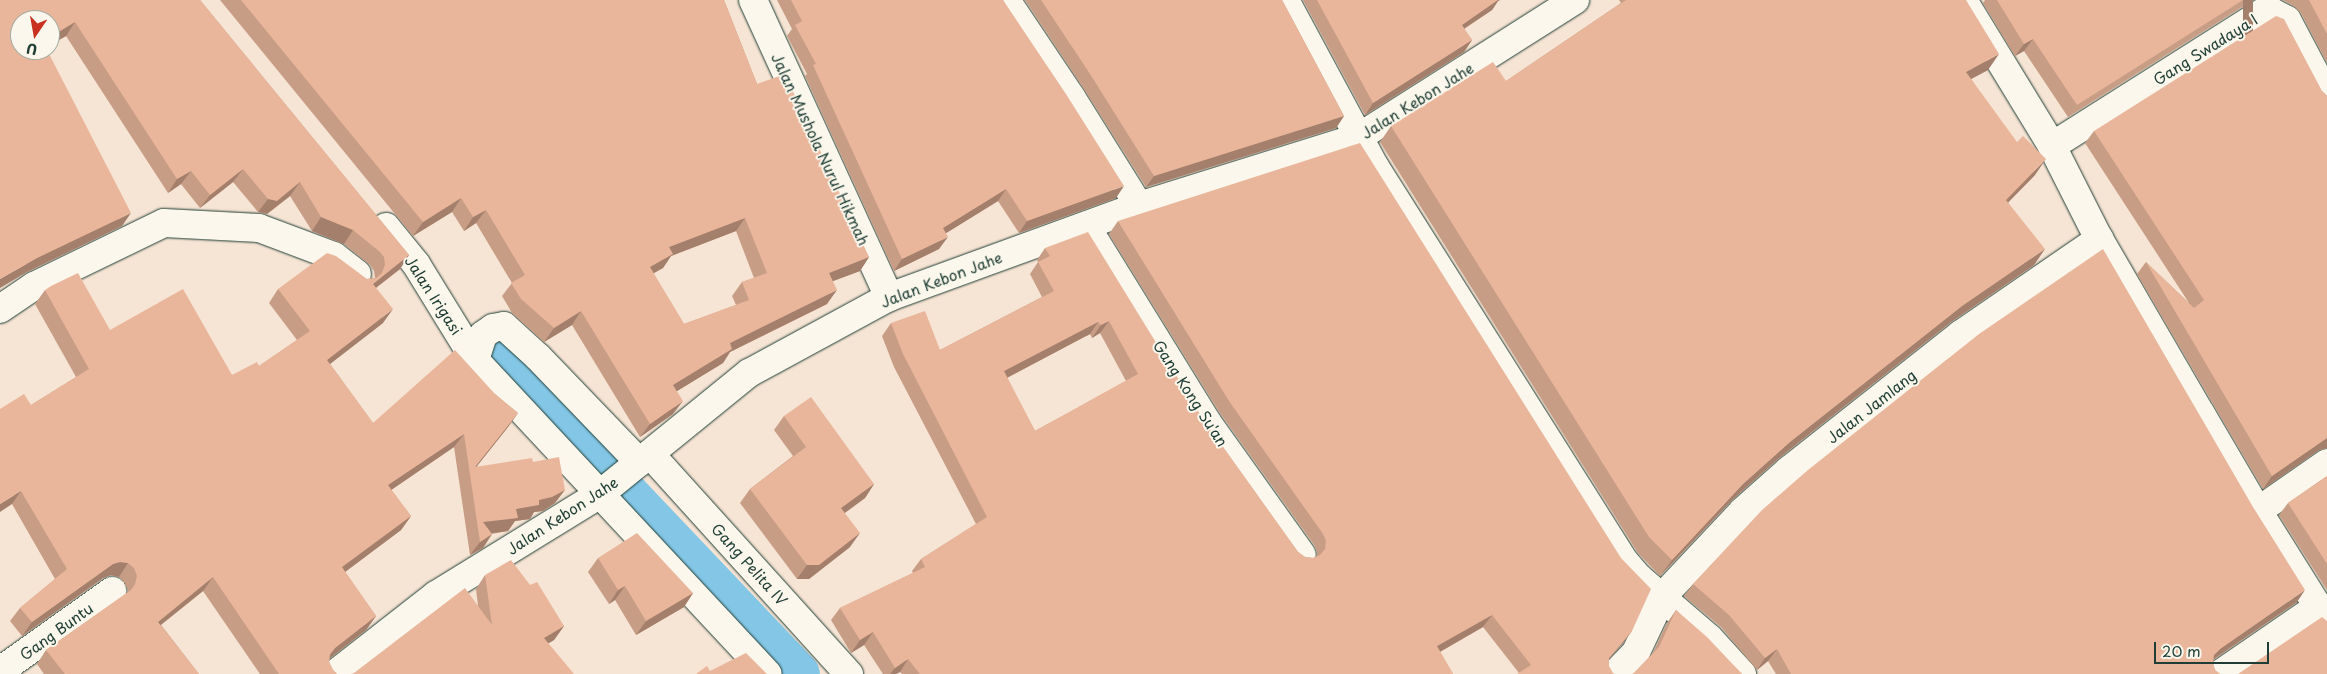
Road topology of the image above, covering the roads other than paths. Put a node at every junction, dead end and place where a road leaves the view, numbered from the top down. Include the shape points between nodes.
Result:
1 (753, 0) edge
2 (1006, 0) edge
3 (1285, 0) edge
4 (1575, 0) edge
5 (1963, 0) edge
6 (2327, 96) edge
7 (1359, 137) junction
8 (2052, 146) junction
9 (1140, 206) junction
10 (372, 210) edge
11 (1086, 226) junction
12 (2099, 239) junction
13 (360, 277) edge
14 (889, 297) junction
15 (0, 309) edge
16 (475, 360) junction
17 (641, 461) junction
18 (2327, 463) edge
19 (604, 491) junction
20 (2258, 511) junction
21 (1302, 555) edge
22 (112, 591) dead end
23 (1662, 597) junction
24 (2323, 614) edge
25 (0, 671) edge
26 (335, 674) edge
27 (768, 674) edge
28 (849, 674) edge
29 (1615, 674) edge
30 (1742, 674) edge
31 (2220, 674) edge

1 - 14 street, Jalan Mushola Nurul Hikmah
2 - 9 street
3 - 7 street
4 - 7 street, Jalan Kebon Jahe
5 - 8 street
6 - 8 street, Gang Swadaya I via 2287,20 2272,12 2262,13
7 - 9 street, Jalan Kebon Jahe
7 - 23 street via 1625,562
8 - 12 street
9 - 11 street, Jalan Kebon Jahe
10 - 16 street, Jalan Irigasi via 416,264
11 - 14 street, Jalan Kebon Jahe
11 - 21 street, Gang Kong Su'an via 1207,422
12 - 20 street
12 - 23 street, Jalan Jamlang via 1961,334 1789,470 1728,524
13 - 15 street via 334,256 259,228 164,223 34,286
14 - 17 street, Jalan Kebon Jahe via 749,372
16 - 17 street, Jalan Irigasi via 483,335 504,326
16 - 19 street, Jalan Irigasi
17 - 19 street, Jalan Kebon Jahe
17 - 28 street, Gang Pelita IV
18 - 20 street
19 - 26 street, Jalan Kebon Jahe via 436,595
19 - 27 street, Jalan Irigasi
20 - 24 street
22 - 25 street, Gang Buntu
23 - 29 street, Jalan Jamlang via 1636,652
23 - 30 street via 1709,638
24 - 31 street

